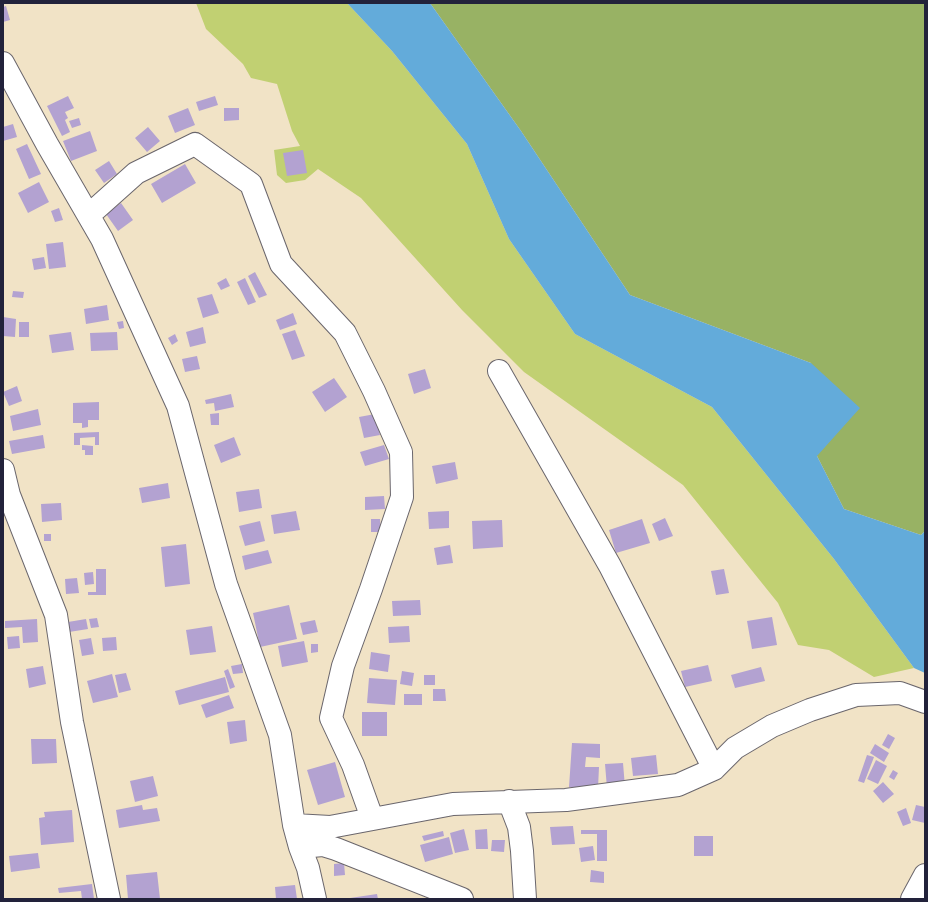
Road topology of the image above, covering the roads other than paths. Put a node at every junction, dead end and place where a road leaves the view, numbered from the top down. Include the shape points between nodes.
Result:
1 (3, 63) edge
2 (89, 215) junction
3 (499, 372) dead end
4 (3, 470) edge
5 (925, 702) edge
6 (714, 769) junction
7 (509, 801) junction
8 (372, 818) junction
9 (294, 825) junction
10 (330, 826) junction
11 (300, 847) junction
12 (350, 854) junction
13 (925, 876) edge
14 (109, 899) edge
15 (315, 899) edge
16 (462, 899) edge
17 (525, 899) edge
18 (912, 899) edge

1 - 2 street
2 - 8 street via 136,173 195,144 251,184 281,264 345,333 374,391 401,452 402,497 344,666 331,718 353,765
2 - 9 street via 178,406 226,584 280,735
3 - 6 street via 610,566
4 - 14 street via 9,495 56,615 72,722
5 - 6 street via 900,693 856,695 772,726 735,748
6 - 7 street via 678,785 566,800
7 - 8 street via 453,804
7 - 17 street via 519,827
8 - 10 street
9 - 10 street
9 - 11 street
10 - 12 street via 335,837
11 - 12 street via 324,845
11 - 15 street
12 - 16 street
13 - 18 street

